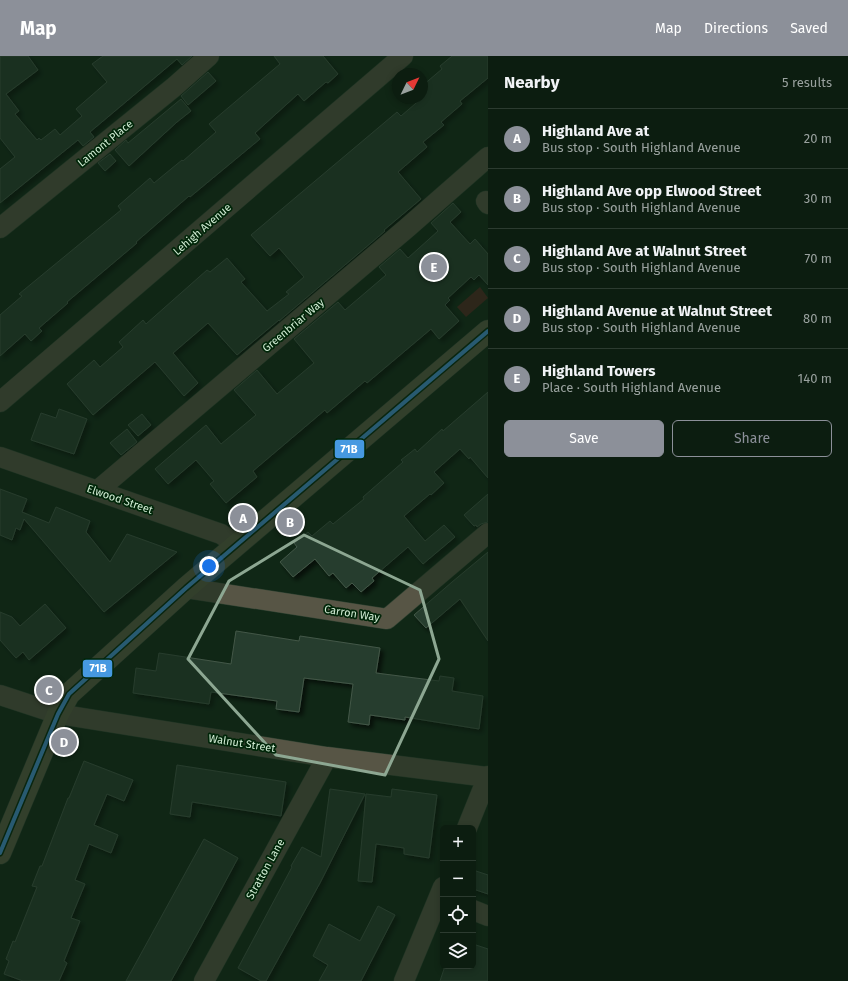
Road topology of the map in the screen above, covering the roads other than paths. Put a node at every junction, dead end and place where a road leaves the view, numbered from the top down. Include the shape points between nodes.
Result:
1 (209, 56) edge
2 (403, 56) edge
3 (488, 157) edge
4 (0, 228) edge
5 (488, 331) edge
6 (0, 402) edge
7 (0, 456) edge
8 (97, 491) junction
9 (488, 532) edge
10 (238, 545) junction
11 (186, 588) junction
12 (0, 695) edge
13 (58, 714) junction
14 (326, 757) junction
15 (488, 776) edge
16 (468, 825) edge
17 (0, 854) edge
18 (441, 897) edge
19 (476, 911) edge
20 (488, 916) edge
21 (204, 981) edge
22 (404, 981) edge

1 - 4 street, Lamont Place
2 - 6 street, Lehigh Avenue
3 - 8 street, Greenbriar Way
5 - 10 main road
7 - 8 street, Elwood Street
8 - 10 street, Elwood Street via 221,534
9 - 11 street, Carron Way via 387,619
10 - 11 main road
11 - 13 main road via 69,694
12 - 13 street, Walnut Street
13 - 14 street, Walnut Street
13 - 17 main road
14 - 15 street, Walnut Street
14 - 21 street, Stratton Lane
15 - 16 street
18 - 22 street
19 - 20 street

